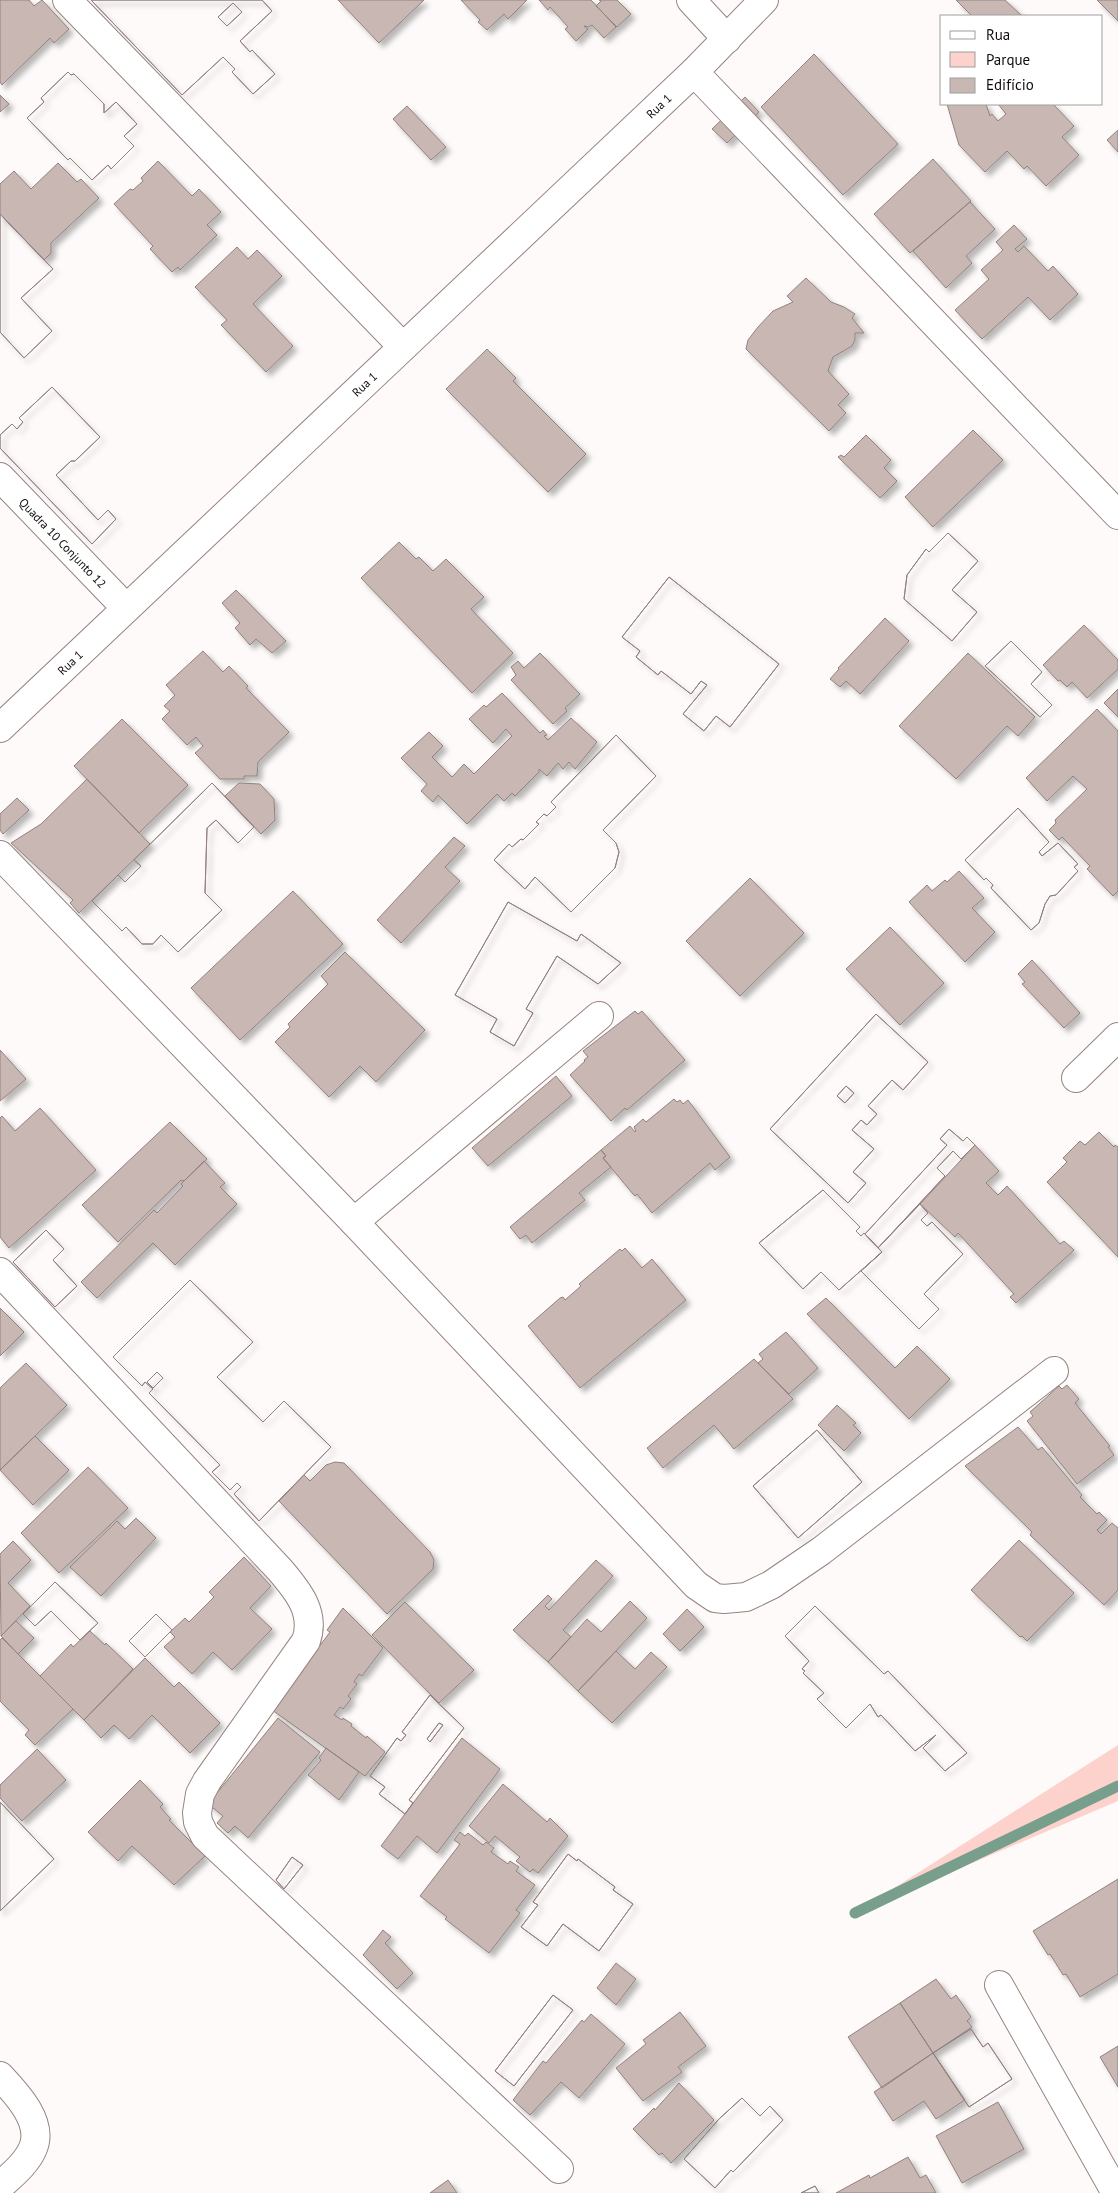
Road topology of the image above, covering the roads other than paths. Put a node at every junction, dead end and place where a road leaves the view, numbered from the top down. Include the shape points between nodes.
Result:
1 (67, 0) edge
2 (691, 0) edge
3 (764, 0) edge
4 (727, 39) junction
5 (694, 72) junction
6 (403, 347) junction
7 (0, 477) edge
8 (1118, 515) edge
9 (126, 608) junction
10 (0, 728) edge
11 (0, 855) edge
12 (599, 1016) dead end
13 (1118, 1037) edge
14 (1076, 1078) dead end
15 (354, 1222) junction
16 (0, 1272) edge
17 (1054, 1371) dead end
18 (999, 1985) dead end
19 (0, 2076) edge
20 (559, 2169) dead end
21 (0, 2186) edge
22 (1116, 2193) edge

1 - 6 street
2 - 4 street
3 - 4 street, Rua 1
4 - 5 street, Rua 1
5 - 6 street, Rua 1
5 - 8 street
6 - 9 street, Rua 1
7 - 9 street, Quadra 10 Conjunto 12
9 - 10 street, Rua 1
11 - 15 street
12 - 15 street
13 - 14 street
15 - 17 street via 696,1585 715,1598 746,1597 771,1585 821,1551
16 - 20 street via 280,1570 304,1604 309,1624 306,1641 219,1762 200,1794 197,1818 205,1836
18 - 22 street
19 - 21 street via 29,2115 35,2132 30,2153

